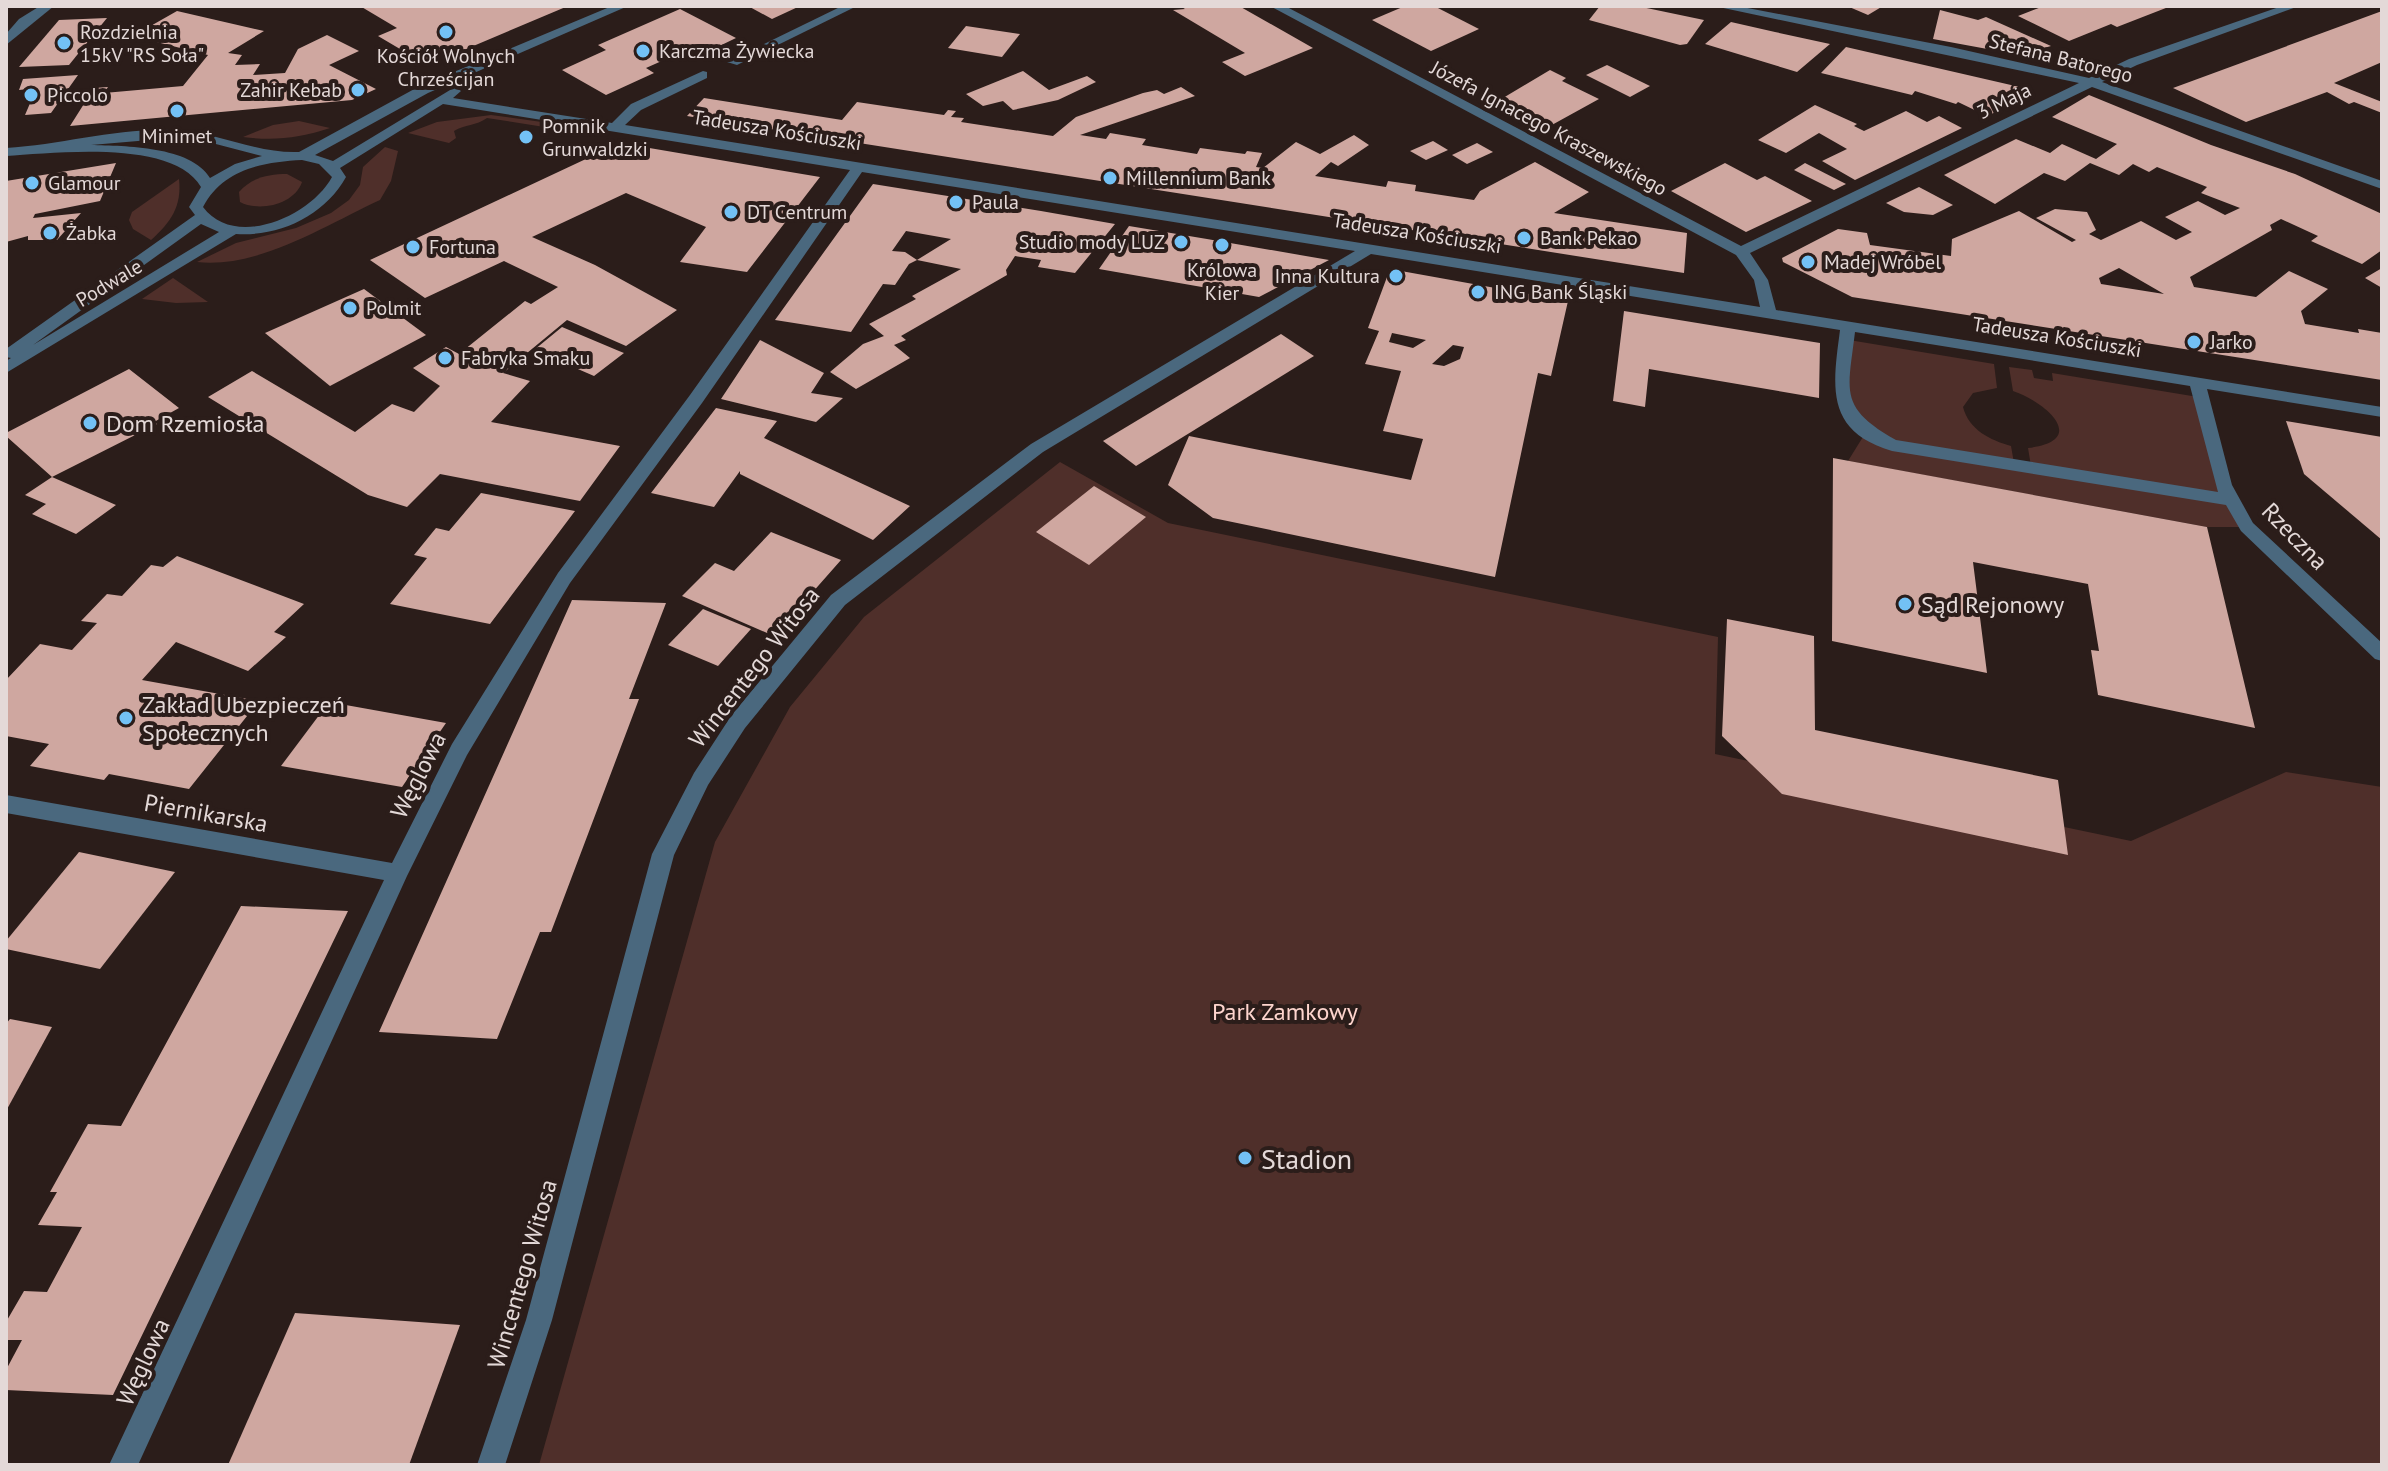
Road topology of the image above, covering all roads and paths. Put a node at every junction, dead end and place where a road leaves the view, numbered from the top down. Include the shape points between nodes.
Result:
1 (48, 6) edge
2 (622, 6) edge
3 (851, 6) edge
4 (1276, 6) edge
5 (1720, 6) edge
6 (2293, 6) edge
7 (6, 41) edge
8 (733, 62) dead end
9 (490, 64) junction
10 (703, 75) dead end
11 (2088, 82) junction
12 (444, 100) junction
13 (617, 126) junction
14 (52, 148) junction
15 (6, 152) edge
16 (302, 156) junction
17 (280, 157) junction
18 (860, 165) junction
19 (333, 167) junction
20 (2382, 185) edge
21 (208, 187) junction
22 (200, 218) junction
23 (233, 230) junction
24 (1371, 248) junction
25 (1741, 252) junction
26 (1769, 313) junction
27 (1848, 326) junction
28 (6, 357) edge
29 (6, 368) edge
30 (2197, 382) junction
31 (2382, 412) edge
32 (2232, 500) junction
33 (2382, 654) edge
34 (6, 804) edge
35 (398, 873) junction
36 (123, 1465) edge
37 (491, 1465) edge

1 - 7 street
2 - 9 street
3 - 8 street
4 - 25 street, Józefa Ignacego Kraszewskiego
5 - 11 street, Stefana Batorego
6 - 11 street, 3 Maja
9 - 12 street
9 - 16 street via 423,90
10 - 13 street via 636,107
11 - 20 street, Stefana Batorego
11 - 25 street, 3 Maja
12 - 13 street, Tadeusza Kościuszki
12 - 19 street
13 - 18 street, Tadeusza Kościuszki
14 - 15 street
14 - 17 street via 172,133
14 - 21 street via 185,160 199,168
16 - 17 street
16 - 19 street
17 - 21 street via 234,169
18 - 24 street, Tadeusza Kościuszki
18 - 35 street, Węglowa via 556,591 459,750
19 - 23 street via 339,177 336,189 315,208 282,223
21 - 22 street via 196,207
22 - 23 street
22 - 28 street, Podwale
23 - 29 street, Podwale
24 - 26 street, Tadeusza Kościuszki
24 - 37 street, Wincentego Witosa via 1037,448 838,600 738,722 701,779 663,854 539,1320
25 - 26 street, Józefa Ignacego Kraszewskiego via 1764,280
26 - 27 street, Tadeusza Kościuszki
27 - 30 street, Tadeusza Kościuszki
27 - 32 street via 1841,403 1866,432 1892,445
30 - 31 street, Tadeusza Kościuszki
30 - 32 street, Rzeczna via 2223,485
32 - 33 street, Rzeczna via 2247,527
34 - 35 street, Piernikarska
35 - 36 street, Węglowa

